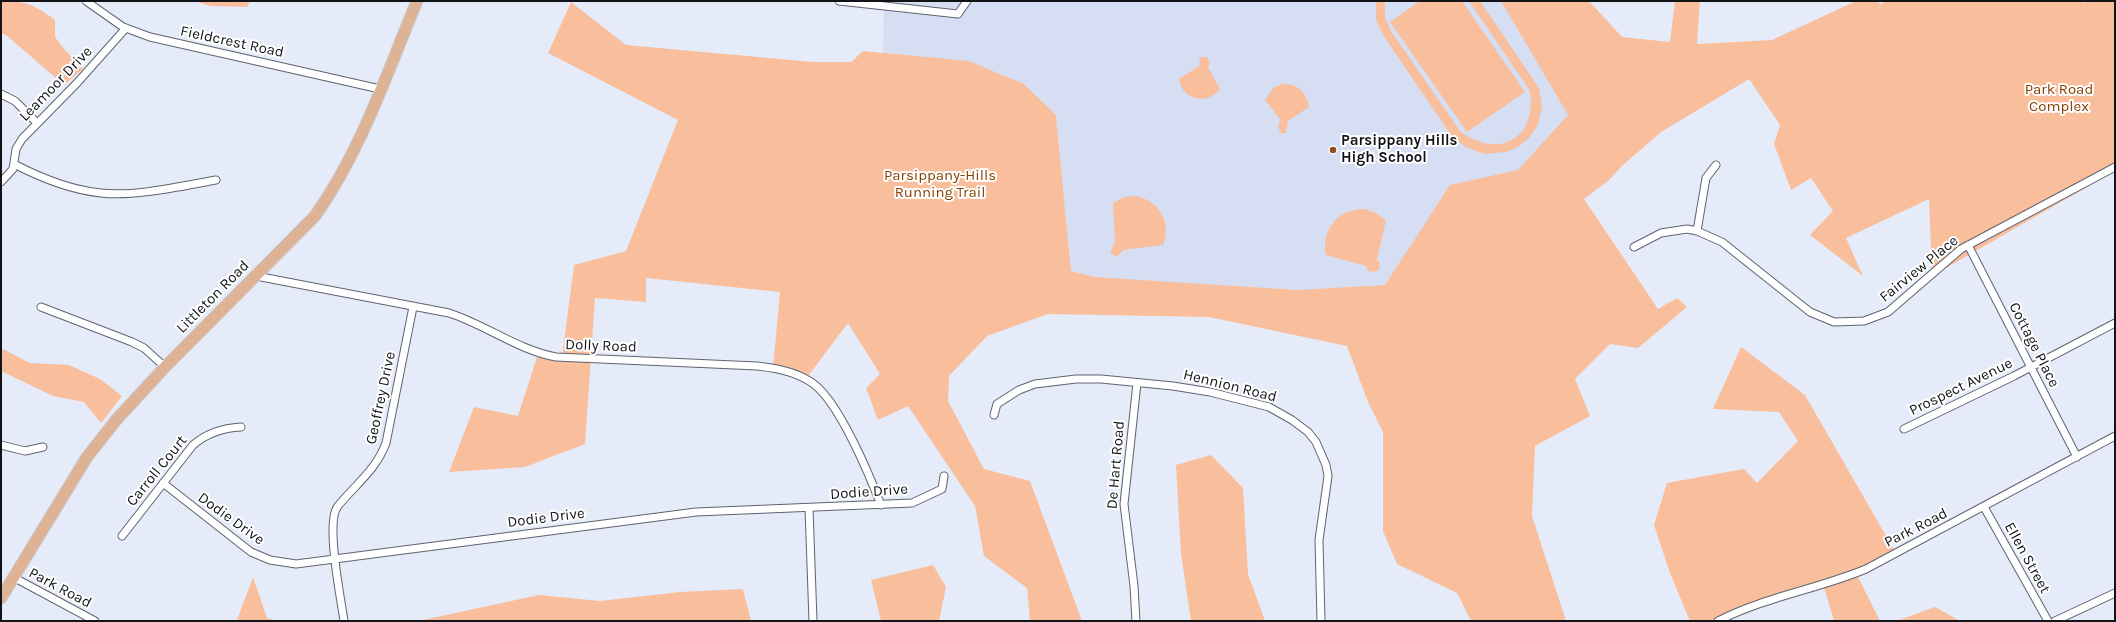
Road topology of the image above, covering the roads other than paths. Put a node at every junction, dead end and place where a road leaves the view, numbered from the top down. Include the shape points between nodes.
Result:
1 (86, 1) edge
2 (417, 1) edge
3 (839, 1) edge
4 (967, 1) edge
5 (885, 4) edge
6 (126, 28) junction
7 (380, 89) junction
8 (1, 94) edge
9 (37, 123) junction
10 (14, 164) junction
11 (1716, 165) dead end
12 (2115, 167) edge
13 (216, 180) dead end
14 (1, 182) edge
15 (1697, 231) junction
16 (1968, 245) junction
17 (1634, 247) dead end
18 (256, 276) junction
19 (41, 307) dead end
20 (412, 307) junction
21 (2115, 323) edge
22 (165, 367) junction
23 (2031, 367) junction
24 (1136, 383) junction
25 (994, 415) dead end
26 (241, 427) dead end
27 (1904, 429) dead end
28 (2115, 436) edge
29 (1, 445) edge
30 (43, 447) dead end
31 (2077, 457) junction
32 (944, 476) dead end
33 (163, 483) junction
34 (881, 505) junction
35 (1984, 507) junction
36 (809, 508) junction
37 (122, 536) dead end
38 (336, 560) junction
39 (13, 577) junction
40 (2115, 593) edge
41 (1, 598) edge
42 (95, 621) edge
43 (344, 621) edge
44 (812, 621) edge
45 (1136, 621) edge
46 (1321, 621) edge
47 (1718, 621) edge
48 (2048, 621) edge
49 (2055, 621) edge

1 - 6 street, Fieldcrest Road
2 - 7 main road, Littleton Road
3 - 5 street
4 - 5 street via 958,14
6 - 7 street, Fieldcrest Road via 150,37
6 - 9 street, Leamoor Drive
7 - 18 main road, Littleton Road via 343,172 330,194 315,216
8 - 9 street via 15,101
9 - 10 street, Leamoor Drive via 16,149
10 - 13 street via 66,186 102,193 141,191
10 - 14 street, Leamoor Drive via 13,169
11 - 15 street via 1706,178
12 - 16 street, Fairview Place
15 - 16 street, Fairview Place via 1722,242 1810,312 1822,318 1844,323 1864,321 1888,312
15 - 17 street, Fairview Place via 1687,229 1661,233
16 - 23 street, Cottage Place
18 - 20 street, Dolly Road
18 - 22 main road, Littleton Road
19 - 22 street via 132,342 144,348
20 - 34 street, Dolly Road via 464,318 530,349 556,357 757,366 781,369 804,378 827,396 864,465
20 - 38 street, Geoffrey Drive via 382,454 366,477 333,513
21 - 23 street, Prospect Avenue
22 - 39 main road, Littleton Road via 117,419 87,458
23 - 27 street, Prospect Avenue
23 - 31 street, Cottage Place
24 - 25 street, Hennion Road via 1076,379 1035,384 996,404
24 - 45 street, De Hart Road via 1124,504
24 - 46 street, Hennion Road via 1210,392 1269,407 1292,420 1316,442 1328,476 1319,540
26 - 33 street, Carroll Court via 203,436
28 - 31 street, Park Road
29 - 30 street via 25,451
31 - 35 street, Park Road
32 - 34 street, Dodie Drive via 942,489 925,498 912,503
33 - 37 street, Carroll Court
33 - 38 street, Dodie Drive via 257,555 283,563
34 - 36 street, Dodie Drive
35 - 47 street, Park Road via 1866,569 1763,602
35 - 48 street, Ellen Street
36 - 38 street, Dodie Drive via 696,512
36 - 44 street
38 - 43 street, Geoffrey Drive
39 - 41 main road, Littleton Road
39 - 42 street, Park Road
40 - 49 street

